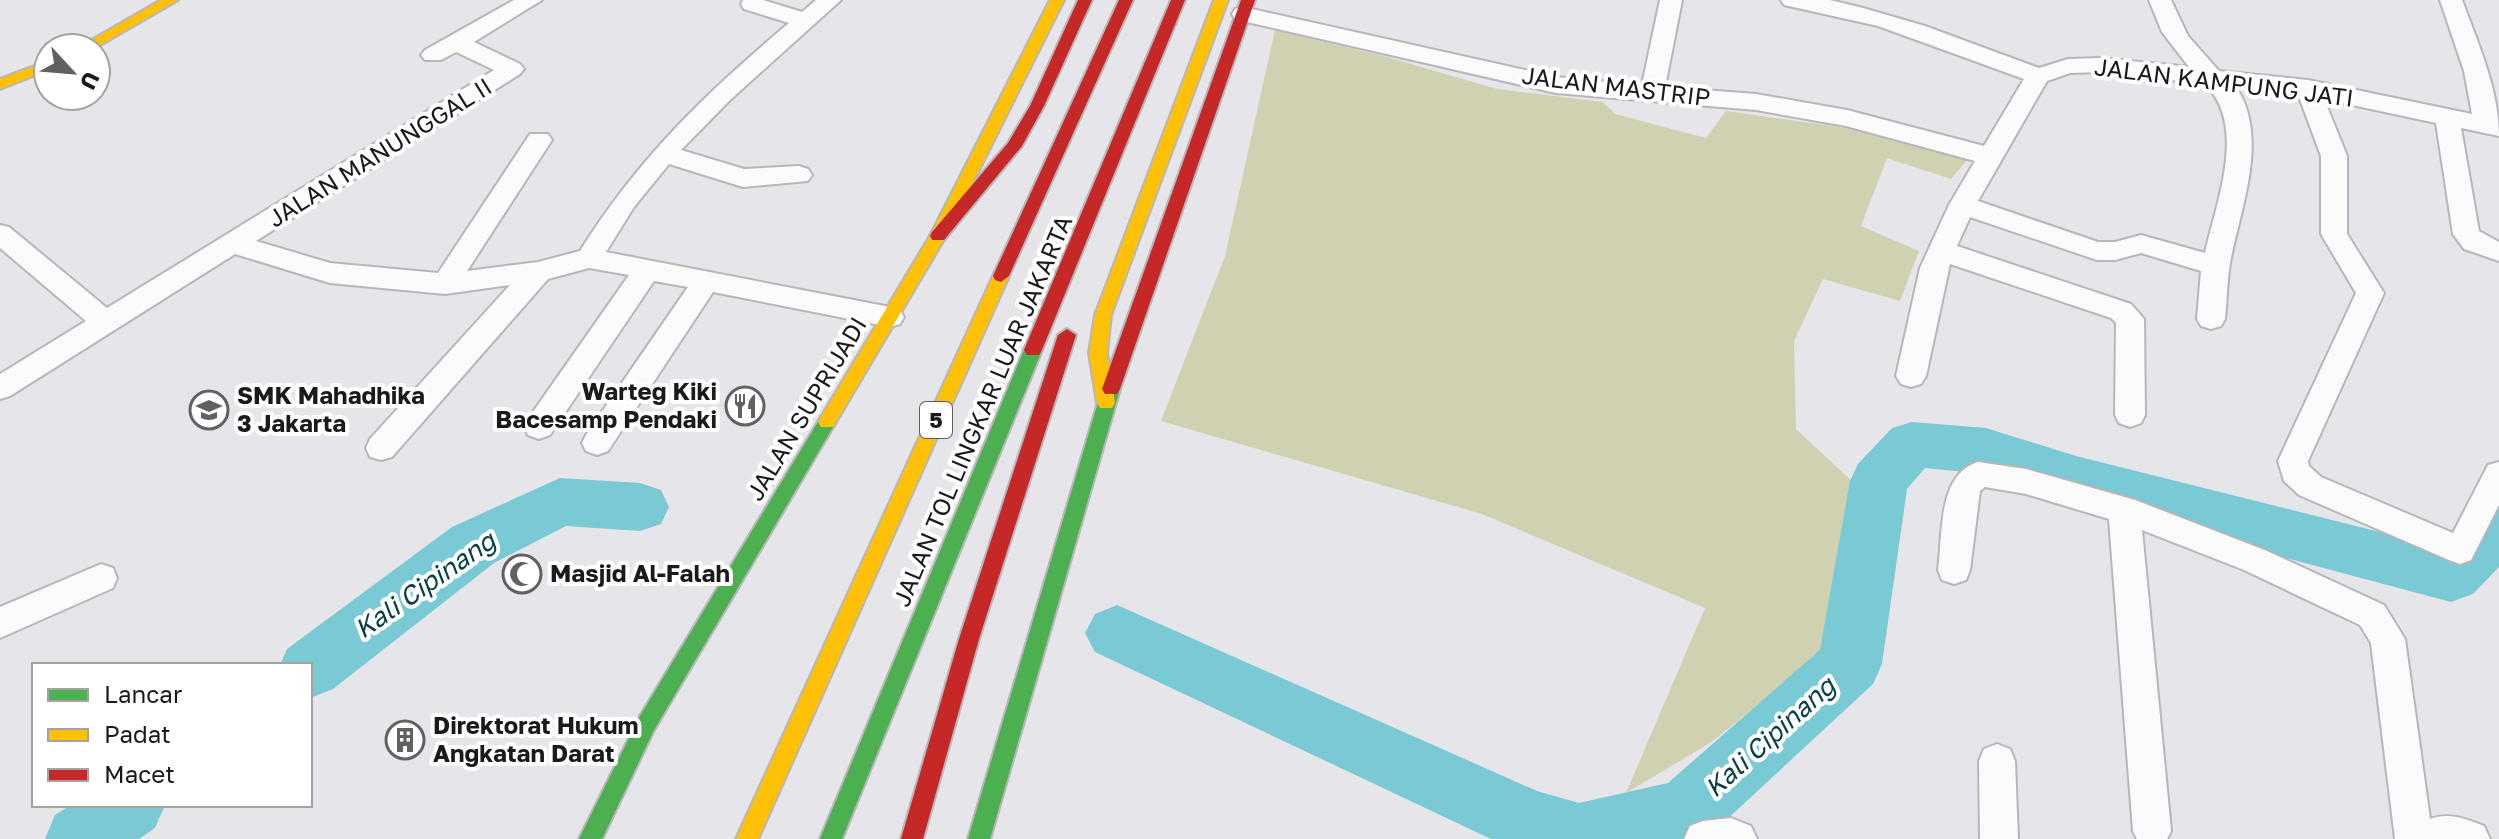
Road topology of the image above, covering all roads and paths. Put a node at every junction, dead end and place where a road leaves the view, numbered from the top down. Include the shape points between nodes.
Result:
1 (171, 0) edge
2 (531, 0) edge
3 (830, 0) edge
4 (1057, 0) edge
5 (1085, 0) edge
6 (1126, 0) edge
7 (1178, 0) edge
8 (1221, 0) edge
9 (1671, 0) edge
10 (1792, 0) edge
11 (2160, 0) edge
12 (2451, 0) edge
13 (752, 4) dead end
14 (1245, 7) edge
15 (806, 21) junction
16 (112, 33) edge
17 (32, 71) edge
18 (2038, 76) junction
19 (2213, 78) junction
20 (0, 84) edge
21 (2308, 88) junction
22 (1652, 93) junction
23 (2447, 117) junction
24 (2493, 127) edge
25 (539, 140) dead end
26 (664, 154) junction
27 (1989, 156) junction
28 (799, 175) dead end
29 (1104, 181) junction
30 (1962, 205) junction
31 (0, 234) edge
32 (938, 236) junction
33 (233, 244) junction
34 (1942, 251) junction
35 (2499, 252) edge
36 (589, 258) junction
37 (2216, 266) junction
38 (648, 269) junction
39 (538, 272) junction
40 (707, 280) junction
41 (445, 284) junction
42 (1080, 289) dead end
43 (890, 317) junction
44 (1072, 319) dead end
45 (2211, 319) dead end
46 (106, 322) junction
47 (1911, 376) dead end
48 (0, 388) edge
49 (1106, 403) junction
50 (2130, 415) dead end
51 (539, 427) dead end
52 (597, 443) dead end
53 (381, 448) dead end
54 (2499, 474) edge
55 (2124, 509) junction
56 (1954, 570) dead end
57 (101, 578) dead end
58 (0, 623) edge
59 (1997, 761) dead end
60 (2152, 831) dead end
61 (2442, 837) edge
62 (590, 839) edge
63 (747, 839) edge
64 (831, 839) edge
65 (912, 839) edge
66 (979, 839) edge
67 (1703, 839) edge
68 (1738, 839) edge
69 (1999, 839) edge

1 - 16 main road
2 - 33 street, JALAN MANUNGGAL II via 444,48 510,67 511,72
3 - 15 street
4 - 32 main road, JALAN SUPRIJADI
5 - 32 main road via 1014,146
6 - 63 main road, JALAN TOL LINGKAR LUAR JAKARTA / 5
7 - 29 main road, JALAN TOL LINGKAR LUAR JAKARTA
8 - 49 main road via 1103,315 1098,353
9 - 22 street
10 - 18 street via 1902,25
11 - 19 street via 2173,32
12 - 24 street
13 - 15 street
14 - 22 street, JALAN MASTRIP via 1556,85
14 - 49 main road
15 - 26 street via 733,83
17 - 20 main road
18 - 19 street, JALAN KAMPUNG JATI via 2068,66 2101,65
18 - 27 street
19 - 21 street, JALAN KAMPUNG JATI
19 - 37 street via 2234,105 2238,129 2233,186
21 - 23 street, JALAN KAMPUNG JATI
21 - 54 street via 2334,156 2334,234 2370,293 2293,461 2295,472 2310,486 2460,550
22 - 27 street, JALAN MASTRIP via 1756,102 1847,118
23 - 24 street, JALAN KAMPUNG JATI
23 - 35 street via 2466,234
25 - 41 street
26 - 28 street via 743,178
26 - 36 street via 625,201
27 - 30 street
29 - 42 main road
29 - 64 main road, JALAN TOL LINGKAR LUAR JAKARTA
30 - 34 street
30 - 37 street via 2097,251 2141,244
31 - 46 street
32 - 43 main road, JALAN SUPRIJADI
33 - 41 street, JALAN MANUNGGAL II via 330,273
33 - 46 street, JALAN MANUNGGAL II
34 - 47 street
34 - 50 street via 2121,311 2130,319
36 - 38 street, JALAN MANUNGGAL II
36 - 39 street, JALAN MANUNGGAL II
37 - 45 street
38 - 40 street, JALAN MANUNGGAL II
38 - 51 street
39 - 41 street, JALAN MANUNGGAL II
39 - 53 street
40 - 43 street, JALAN MANUNGGAL II
40 - 52 street
43 - 62 main road, JALAN SUPRIJADI via 647,723
44 - 65 main road via 969,639
46 - 48 street, JALAN MANUNGGAL II
49 - 66 main road
55 - 56 street via 2000,475 1978,474 1965,486
55 - 60 street
55 - 61 street via 2219,543 2372,615 2388,639
57 - 58 street
59 - 69 street
67 - 68 street

